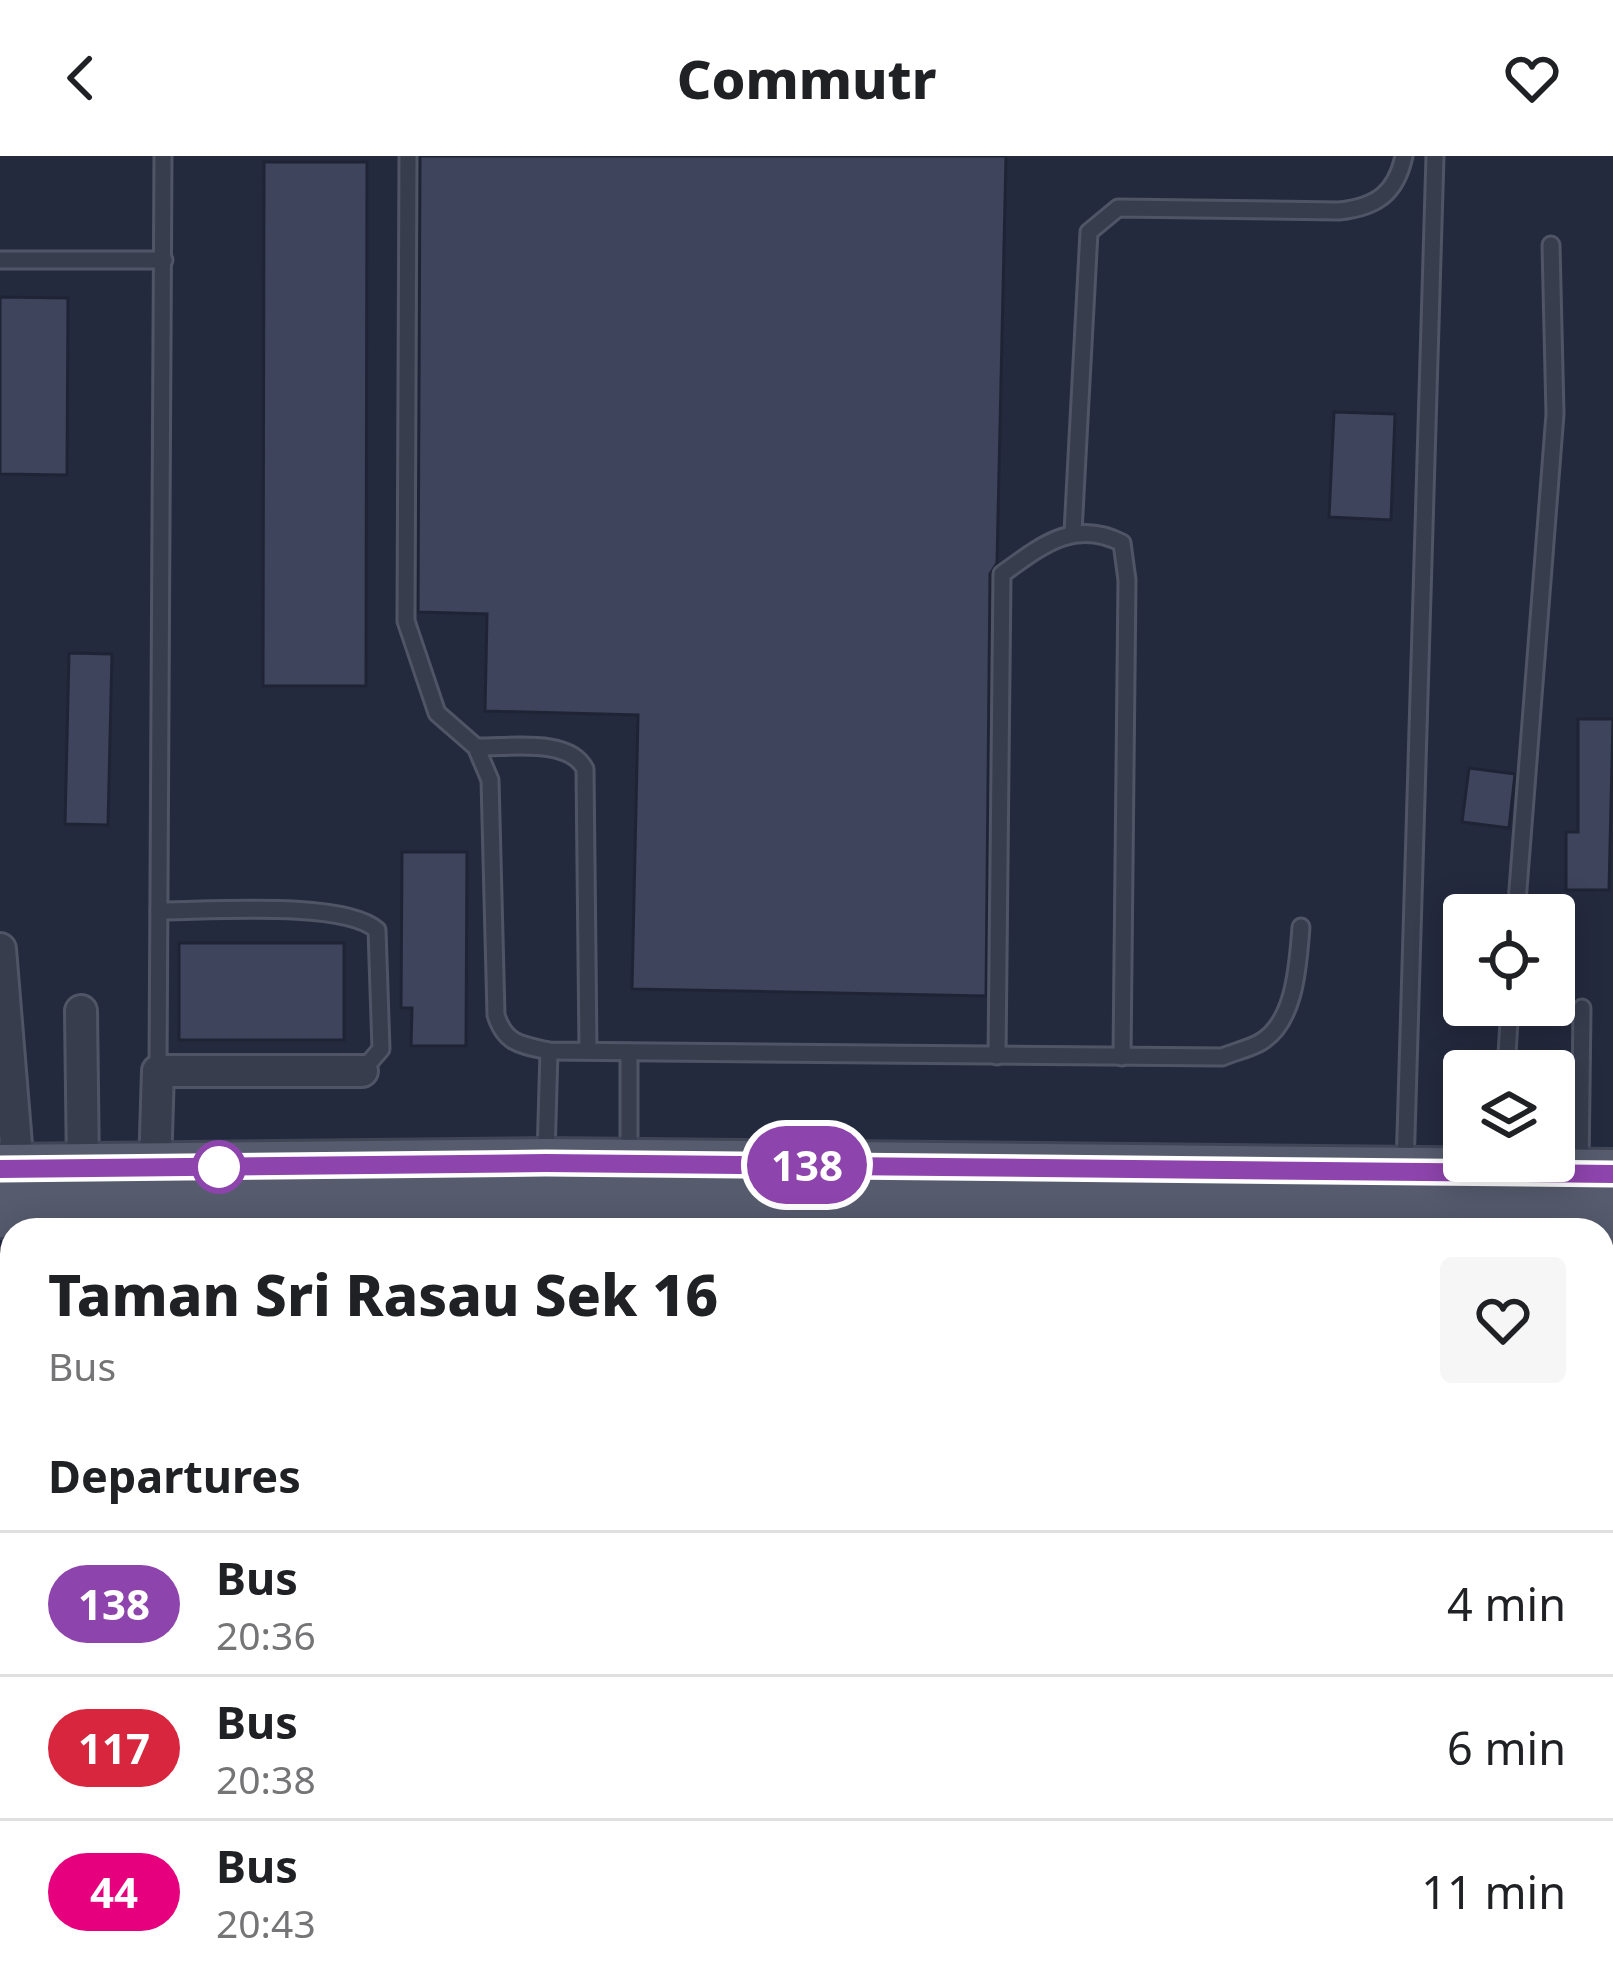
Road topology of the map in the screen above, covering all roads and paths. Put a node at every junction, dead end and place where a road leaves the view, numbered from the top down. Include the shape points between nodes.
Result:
1 (163, 156) edge
2 (409, 156) edge
3 (1404, 156) edge
4 (1436, 156) edge
5 (1551, 245) dead end
6 (0, 260) edge
7 (164, 260) junction
8 (1073, 532) junction
9 (476, 747) junction
10 (1518, 894) edge
11 (158, 911) junction
12 (1301, 927) dead end
13 (0, 949) edge
14 (1582, 1008) dead end
15 (81, 1011) dead end
16 (549, 1052) junction
17 (589, 1052) junction
18 (628, 1052) junction
19 (997, 1056) junction
20 (1122, 1057) junction
21 (158, 1071) junction
22 (362, 1071) joint
23 (546, 1163) junction
24 (628, 1164) junction
25 (155, 1168) junction
26 (9, 1169) edge
27 (1405, 1172) junction
28 (1597, 1174) edge
29 (1509, 1195) edge
30 (86, 1204) edge
31 (427, 1208) edge
32 (0, 1213) edge
33 (270, 1217) edge
34 (992, 1217) edge
35 (1125, 1218) edge
36 (1609, 1218) edge

1 - 7 lane
2 - 9 lane via 406,621 437,713
3 - 8 lane via 1393,190 1366,208 1118,208 1090,232
4 - 27 lane
5 - 10 lane via 1555,414
6 - 7 lane
7 - 11 lane
8 - 19 lane via 1002,574
8 - 20 lane via 1122,543 1127,580
9 - 16 lane via 493,796 496,1015 511,1042
9 - 17 lane via 566,749 585,769
11 - 21 lane
11 - 22 lane via 309,912 366,921 377,930 381,1049
12 - 20 lane via 1296,980 1264,1041 1222,1057
13 - 26 street
14 - 28 lane
15 - 30 street
16 - 17 lane
16 - 23 lane
17 - 18 lane
18 - 19 lane
18 - 24 lane
19 - 20 lane
21 - 22 street
21 - 25 street
23 - 24 main road
23 - 31 main road
24 - 27 main road
25 - 30 main road
25 - 31 main road
26 - 30 main road
27 - 29 main road
28 - 29 main road
29 - 35 main road
29 - 36 main road
30 - 32 main road
30 - 33 main road
31 - 33 main road
31 - 34 main road via 493,1216 521,1204
34 - 35 main road

